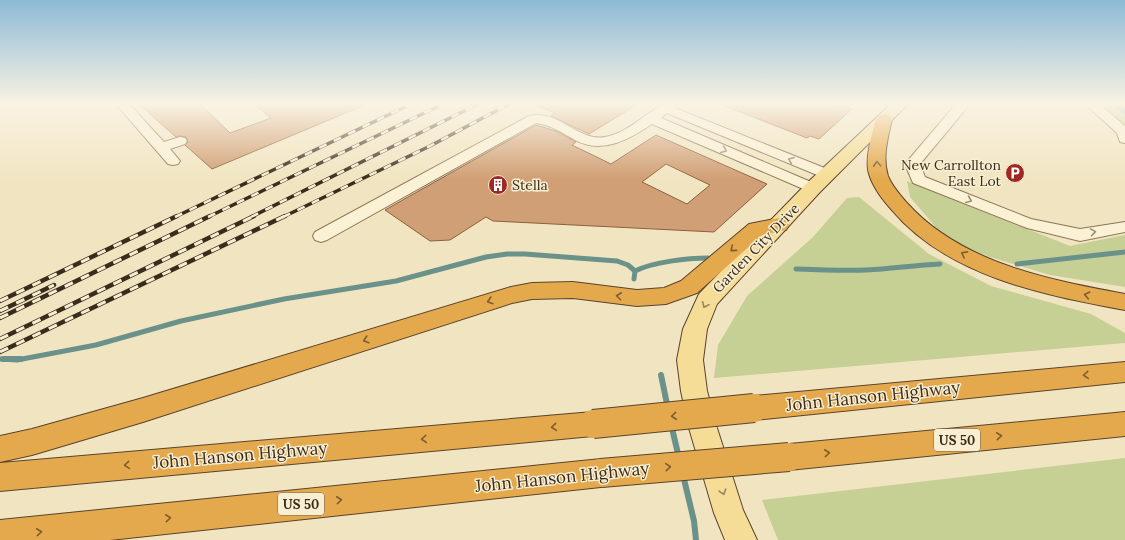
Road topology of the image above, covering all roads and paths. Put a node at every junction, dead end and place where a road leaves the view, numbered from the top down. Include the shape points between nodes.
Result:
1 (144, 129) edge
2 (515, 129) edge
3 (553, 129) edge
4 (633, 129) edge
5 (680, 129) edge
6 (715, 129) edge
7 (873, 129) edge
8 (882, 129) edge
9 (942, 129) edge
10 (1121, 129) edge
11 (1125, 139) edge
12 (180, 141) dead end
13 (161, 148) junction
14 (173, 161) dead end
15 (820, 181) junction
16 (778, 225) junction
17 (1125, 227) edge
18 (321, 236) dead end
19 (1125, 302) edge
20 (1125, 372) edge
21 (1125, 424) edge
22 (0, 449) edge
23 (0, 477) edge
24 (0, 536) edge
25 (741, 540) edge

1 - 13 lane
2 - 18 lane
3 - 4 lane via 594,143 603,143 618,139
5 -> 15 lane
15 -> 6 lane
7 - 15 main road, Garden City Drive
19 -> 8 highway via 1054,288 991,267 941,241 913,221 895,202 879,177 876,162
9 -> 17 lane via 912,164 918,180 1027,223 1080,234
10 - 11 lane
12 - 13 lane
13 - 14 lane
15 - 16 main road, Garden City Drive
16 -> 22 highway via 756,229 689,287 666,296 637,298 574,290 532,291 511,295 144,410
16 -> 25 main road, Garden City Drive via 707,300 695,329 692,344 690,365 703,428
20 -> 23 highway, John Hanson Highway, bridge via 593,424
24 -> 21 highway, John Hanson Highway / US 50, bridge via 601,473

